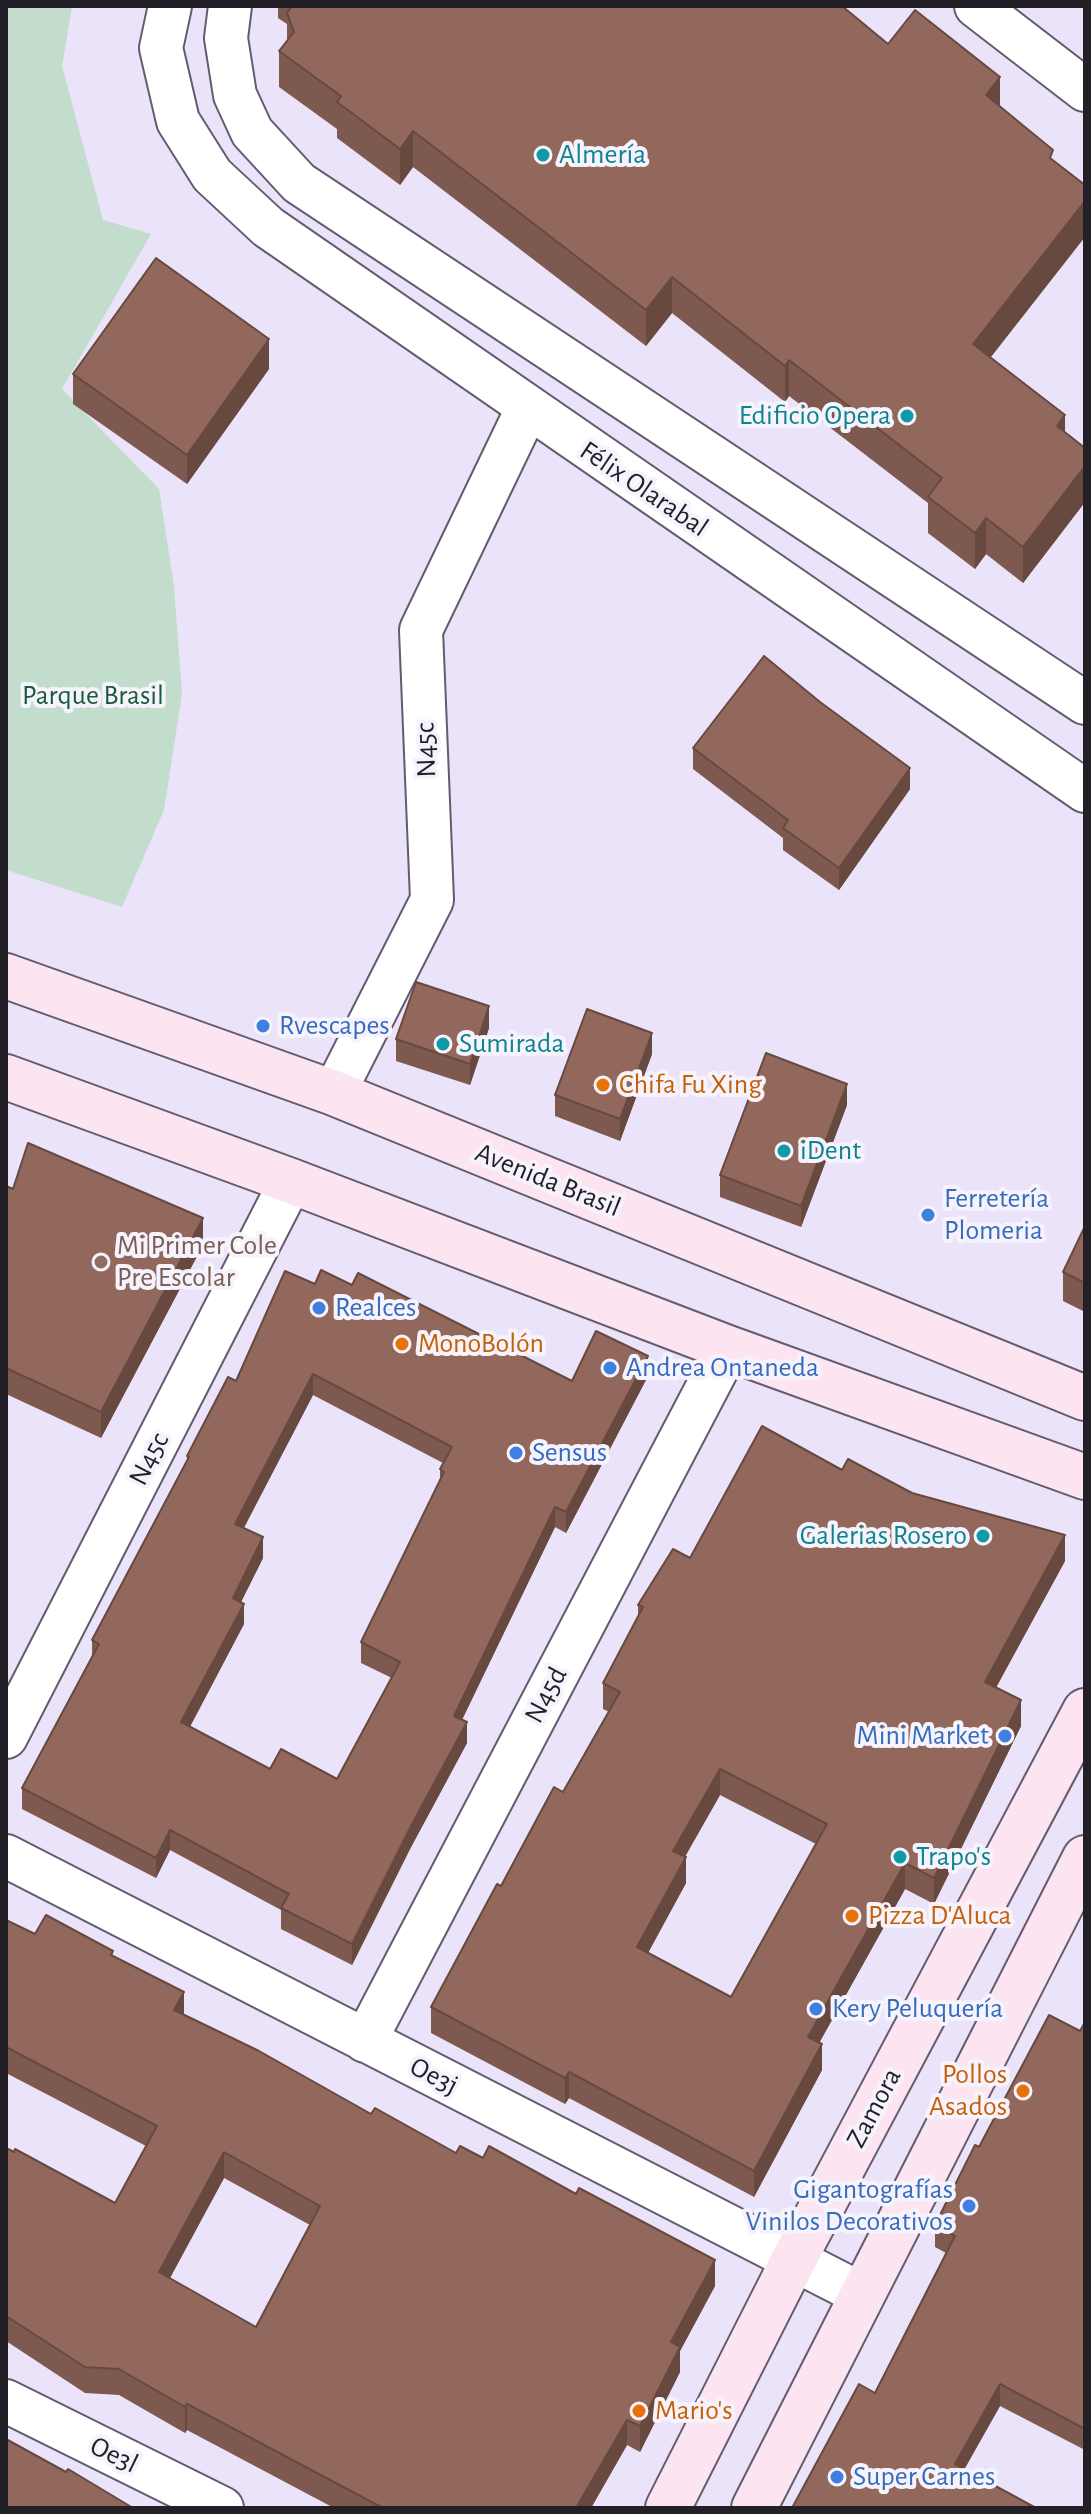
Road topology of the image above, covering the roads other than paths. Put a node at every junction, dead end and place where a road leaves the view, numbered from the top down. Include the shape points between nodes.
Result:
1 (170, 6) edge
2 (230, 6) edge
3 (976, 6) edge
4 (1085, 90) edge
5 (252, 132) junction
6 (212, 175) junction
7 (527, 409) junction
8 (1085, 703) edge
9 (1085, 791) edge
10 (6, 976) edge
11 (6, 1077) edge
12 (334, 1093) junction
13 (291, 1181) junction
14 (728, 1348) junction
15 (1085, 1398) edge
16 (1085, 1477) edge
17 (1085, 1711) edge
18 (6, 1737) edge
19 (6, 1856) edge
20 (1085, 1858) edge
21 (365, 2041) junction
22 (793, 2261) junction
23 (863, 2295) junction
24 (6, 2401) edge
25 (222, 2508) edge
26 (668, 2508) edge
27 (754, 2508) edge

1 - 6 street, Félix Olarabal via 161,48 178,121
2 - 5 street via 226,38 235,95
3 - 4 street
5 - 6 street
5 - 8 street via 299,183
6 - 7 street, Félix Olarabal via 268,227
7 - 9 street, Félix Olarabal
7 - 12 street, N45c via 421,630 432,900
10 - 12 street, Avenida Brasil
11 - 13 street
12 - 15 street, Avenida Brasil
13 - 14 street
13 - 18 street, N45c
14 - 16 street
14 - 21 street, N45d
17 - 22 street, Zamora
19 - 21 street, Oe3j
20 - 23 street
21 - 22 street, Oe3j
22 - 23 street, Oe3j
22 - 26 street, Zamora
23 - 27 street
24 - 25 street, Oe3l

